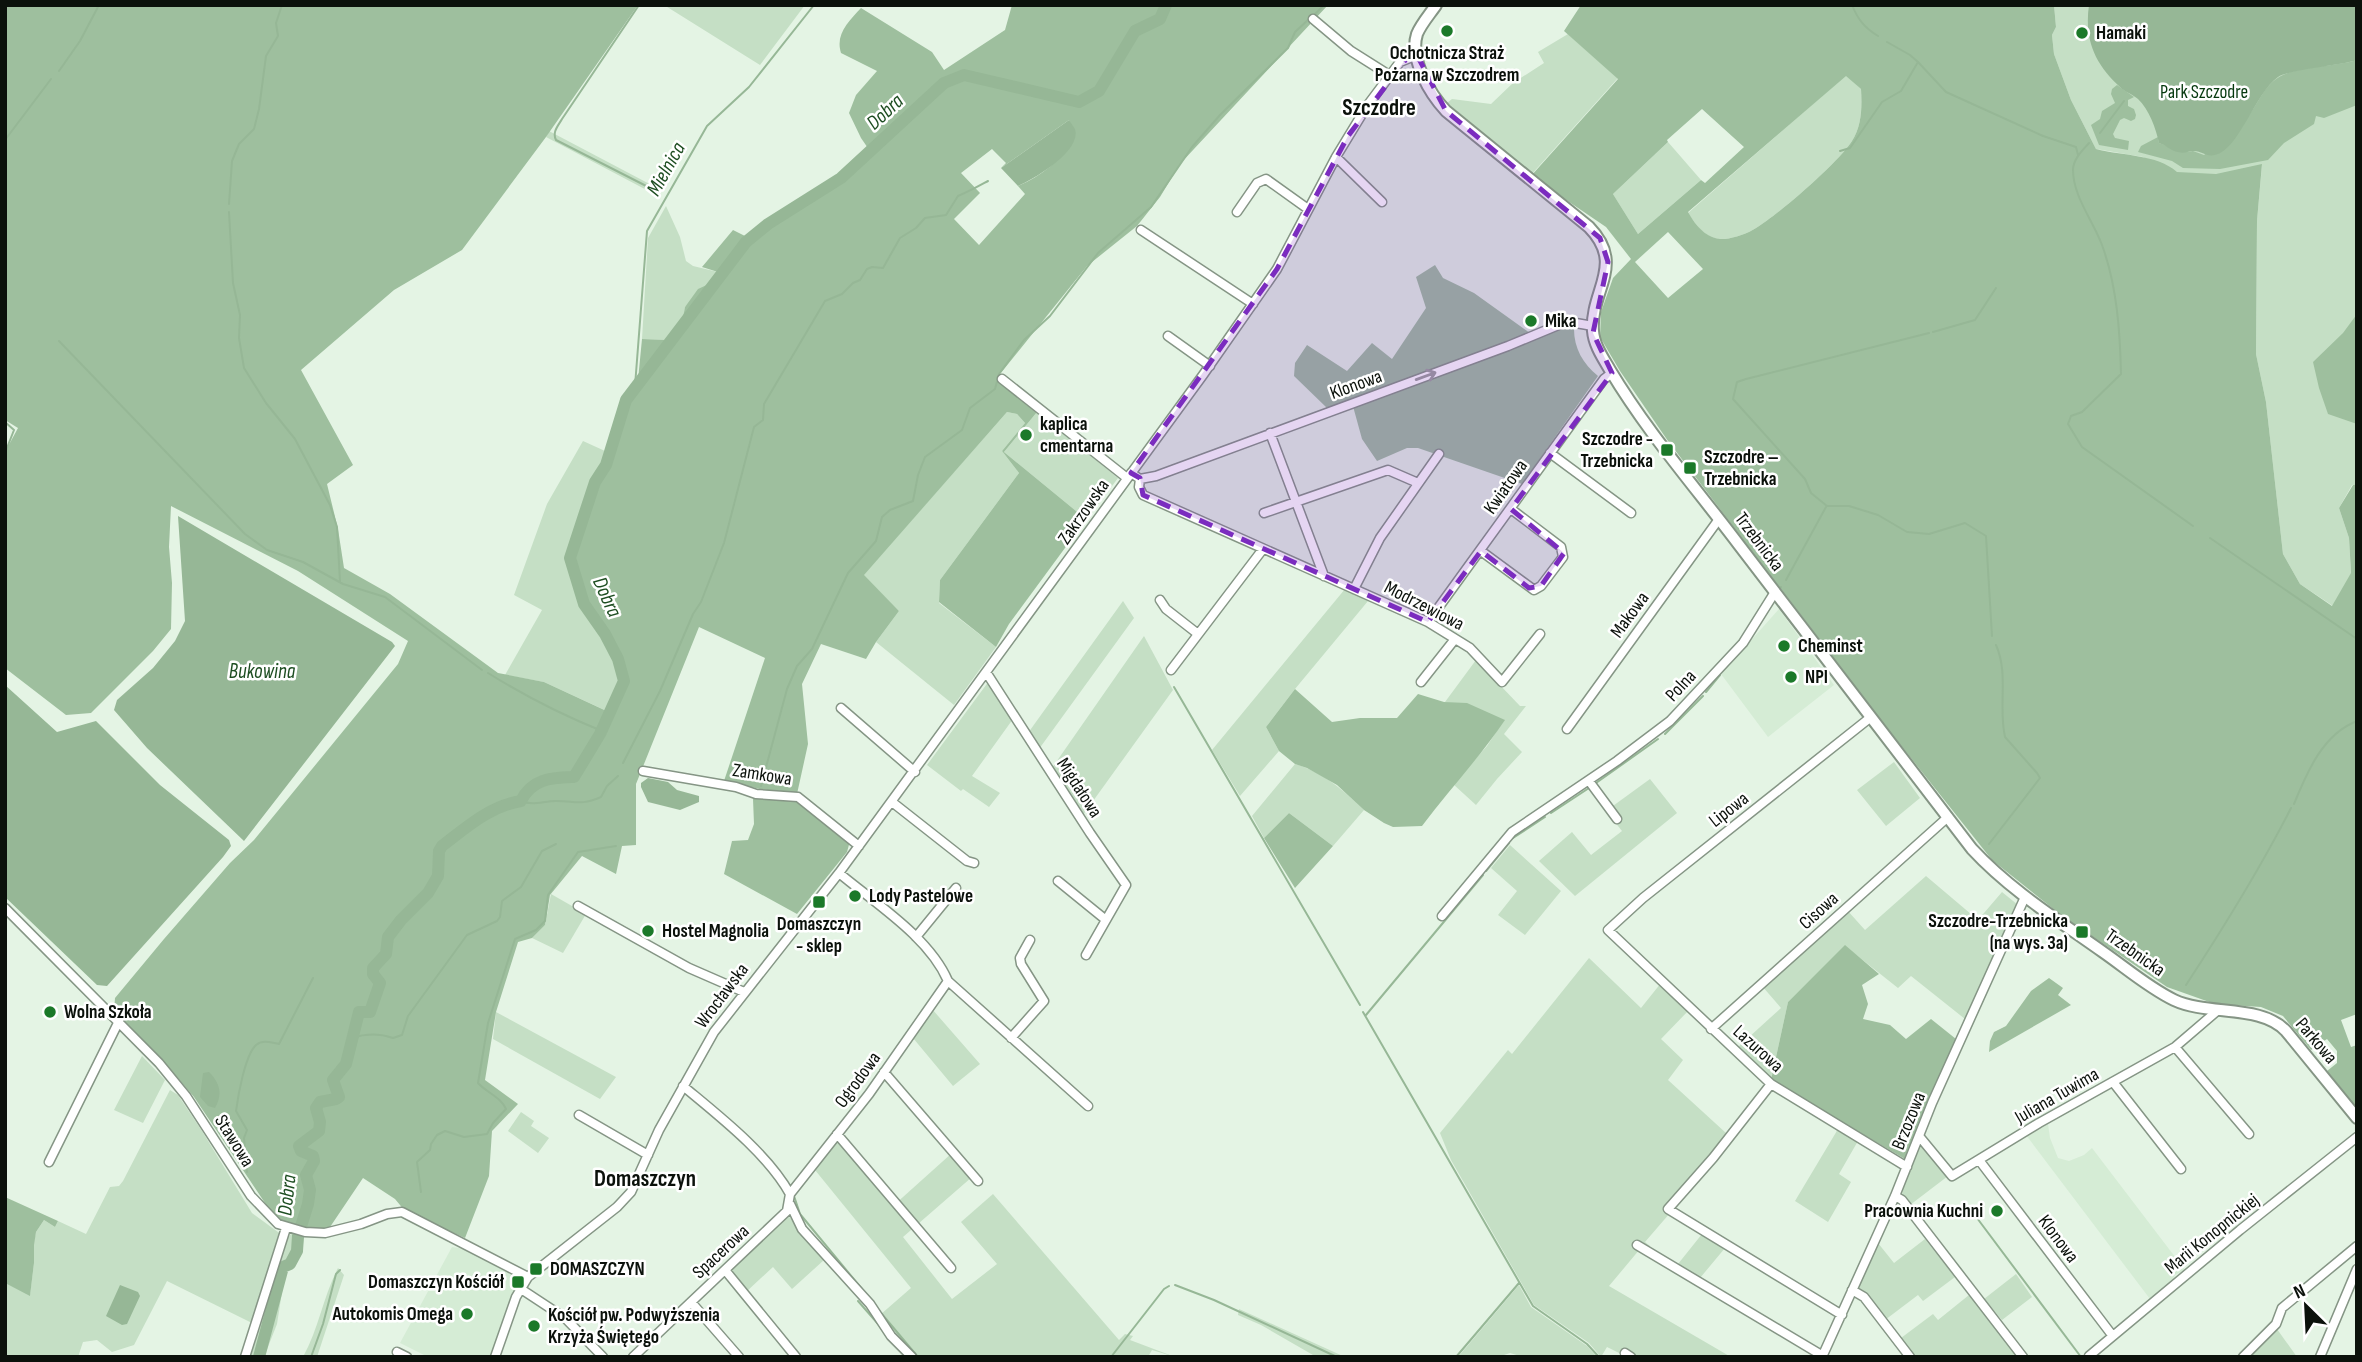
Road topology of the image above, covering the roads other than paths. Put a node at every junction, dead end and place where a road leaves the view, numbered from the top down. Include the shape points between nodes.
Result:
1 (1436, 5) edge
2 (1313, 19) dead end
3 (1417, 55) junction
4 (1389, 75) junction
5 (1336, 157) junction
6 (1382, 202) dead end
7 (1308, 209) junction
8 (1237, 212) dead end
9 (1141, 230) dead end
10 (1253, 304) junction
11 (1593, 326) junction
12 (1168, 336) dead end
13 (1210, 366) junction
14 (1612, 373) junction
15 (1002, 379) dead end
16 (1270, 433) junction
17 (1550, 453) junction
18 (1439, 454) dead end
19 (1129, 476) junction
20 (1140, 479) junction
21 (1418, 483) junction
22 (1297, 502) junction
23 (1511, 509) junction
24 (1264, 513) dead end
25 (1631, 513) dead end
26 (1719, 519) junction
27 (1263, 549) junction
28 (1481, 551) junction
29 (1324, 576) junction
30 (1354, 589) junction
31 (1775, 592) junction
32 (1160, 600) dead end
33 (1429, 622) junction
34 (1198, 634) junction
35 (1540, 634) dead end
36 (1455, 639) junction
37 (1171, 670) dead end
38 (985, 674) junction
39 (1421, 682) dead end
40 (841, 708) dead end
41 (1871, 717) junction
42 (1567, 729) dead end
43 (643, 771) dead end
44 (915, 772) junction
45 (1589, 781) junction
46 (892, 802) junction
47 (1948, 817) junction
48 (1617, 819) dead end
49 (859, 846) junction
50 (974, 863) dead end
51 (839, 873) junction
52 (1058, 881) dead end
53 (957, 888) dead end
54 (2025, 897) junction
55 (578, 906) dead end
56 (5, 908) edge
57 (1442, 916) dead end
58 (1106, 920) junction
59 (1608, 930) joint
60 (916, 937) junction
61 (1030, 940) dead end
62 (1086, 955) dead end
63 (948, 981) junction
64 (744, 992) junction
65 (2217, 1011) junction
66 (2232, 1012) joint
67 (119, 1021) junction
68 (1711, 1029) junction
69 (1011, 1038) junction
70 (2175, 1047) junction
71 (884, 1072) junction
72 (2113, 1082) junction
73 (1771, 1084) junction
74 (683, 1086) junction
75 (1088, 1106) dead end
76 (579, 1115) dead end
77 (2357, 1118) edge
78 (2249, 1134) dead end
79 (837, 1135) junction
80 (1919, 1136) junction
81 (2357, 1137) edge
82 (648, 1155) junction
83 (1979, 1160) junction
84 (49, 1162) dead end
85 (1907, 1167) junction
86 (2181, 1169) dead end
87 (978, 1181) dead end
88 (790, 1194) junction
89 (1895, 1196) junction
90 (790, 1205) junction
91 (291, 1229) junction
92 (1637, 1245) dead end
93 (2357, 1246) edge
94 (951, 1268) dead end
95 (2357, 1269) edge
96 (724, 1270) junction
97 (528, 1277) junction
98 (521, 1289) junction
99 (1852, 1290) junction
100 (691, 1302) junction
101 (1842, 1315) junction
102 (2112, 1335) junction
103 (397, 1352) dead end
104 (1823, 1356) edge
105 (2089, 1356) edge
106 (245, 1357) edge
107 (407, 1357) edge
108 (495, 1357) edge
109 (603, 1357) edge
110 (633, 1357) edge
111 (739, 1357) edge
112 (796, 1357) edge
113 (912, 1357) edge
114 (1910, 1357) edge
115 (2023, 1357) edge
116 (2243, 1357) edge
117 (2320, 1357) edge

1 - 3 street via 1418,31
2 - 4 street
3 - 4 street, Zakrzowska via 1400,62
3 - 11 street via 1434,96 1446,111 1600,238 1608,262
4 - 5 street, Zakrzowska
5 - 6 street
5 - 7 street, Zakrzowska
7 - 8 street via 1266,180 1257,183
7 - 10 street, Zakrzowska via 1278,269
9 - 10 street
10 - 13 street, Zakrzowska
11 - 14 street, Trzebnicka
16 -> 11 street, Klonowa via 1570,322
12 - 13 street
13 - 19 street, Zakrzowska
14 - 17 street, Kwiatowa
14 - 26 street, Trzebnicka
15 - 19 street
16 - 20 street, Klonowa
16 - 22 street
17 - 23 street, Kwiatowa
17 - 25 street
18 - 21 street
19 - 20 street
19 - 38 street, Zakrzowska
20 - 27 street, Modrzewiowa via 1143,495
21 - 22 street via 1388,470
21 - 30 street via 1380,538
22 - 24 street
22 - 29 street
23 - 28 street, Kwiatowa
23 - 28 street via 1561,547 1563,557 1534,590
26 - 31 street, Trzebnicka
26 - 42 street, Makowa
27 - 29 street, Modrzewiowa
27 - 34 street
28 - 33 street, Kwiatowa
29 - 30 street, Modrzewiowa
30 - 33 street, Modrzewiowa
31 - 41 street, Trzebnicka
31 - 45 street, Polna via 1743,643 1678,712 1658,732
32 - 34 street
33 - 36 street, Modrzewiowa
34 - 37 street
35 - 36 street, Modrzewiowa via 1502,682
36 - 39 street
38 - 44 street, Wrocławska
38 - 58 street, Migdałowa via 1126,885
40 - 44 street
41 - 47 street, Trzebnicka
41 - 59 street, Lipowa
43 - 49 street, Zamkowa via 756,794 798,797
44 - 46 street, Wrocławska
45 - 48 street
45 - 57 street, Polna via 1512,832
46 - 49 street, Wrocławska
46 - 50 street
47 - 54 street, Trzebnicka via 1984,861
47 - 68 street, Cisowa
49 - 51 street, Wrocławska
51 - 60 street
51 - 64 street, Wrocławska
52 - 58 street
53 - 60 street
54 - 65 street, Trzebnicka via 2157,990 2187,1006
54 - 80 street, Brzozowa
55 - 64 street via 689,968
56 - 67 street, Stawowa
58 - 62 street, Migdałowa
59 - 68 street, Lazurowa
60 - 63 street via 938,960
61 - 69 street via 1021,964 1044,1001
63 - 69 street
63 - 71 street, Ogrodowa
64 - 74 street, Wrocławska
65 - 66 street, Trzebnicka
65 - 70 street, Juliana Tuwima
66 - 77 street, Parkowa via 2262,1016 2282,1027
67 - 84 street
67 - 91 street, Stawowa via 186,1096 251,1196
68 - 73 street, Lazurowa
69 - 75 street
70 - 72 street, Juliana Tuwima
70 - 78 street
71 - 79 street, Ogrodowa
71 - 87 street
72 - 83 street, Juliana Tuwima
72 - 86 street
73 - 85 street, Lazurowa
73 - 101 street via 1668,1209
74 - 82 street, Wrocławska
74 - 88 street via 757,1153
76 - 82 street
79 - 88 street, Ogrodowa
79 - 94 street
80 - 83 street, Juliana Tuwima via 1952,1176
80 - 85 street, Brzozowa
81 - 102 street, Marii Konopnickiej
82 - 97 street, Wrocławska via 624,1200
83 - 102 street, Klonowa
85 - 89 street, Brzozowa
88 - 90 street
89 - 99 street, Brzozowa
89 - 115 street
90 - 96 street, Spacerowa
90 - 113 street via 802,1229
91 - 97 street, Stawowa via 325,1234 402,1212
91 - 106 street
92 - 104 street
93 - 116 street via 2282,1307 2276,1324
95 - 117 street
96 - 100 street, Spacerowa
96 - 112 street
97 - 98 street, Wrocławska
98 - 108 street, Wrocławska
98 - 109 street via 565,1318
99 - 101 street, Brzozowa
99 - 114 street via 1864,1297
100 - 110 street, Spacerowa
100 - 111 street
101 - 104 street, Brzozowa
102 - 105 street, Marii Konopnickiej
103 - 107 street

